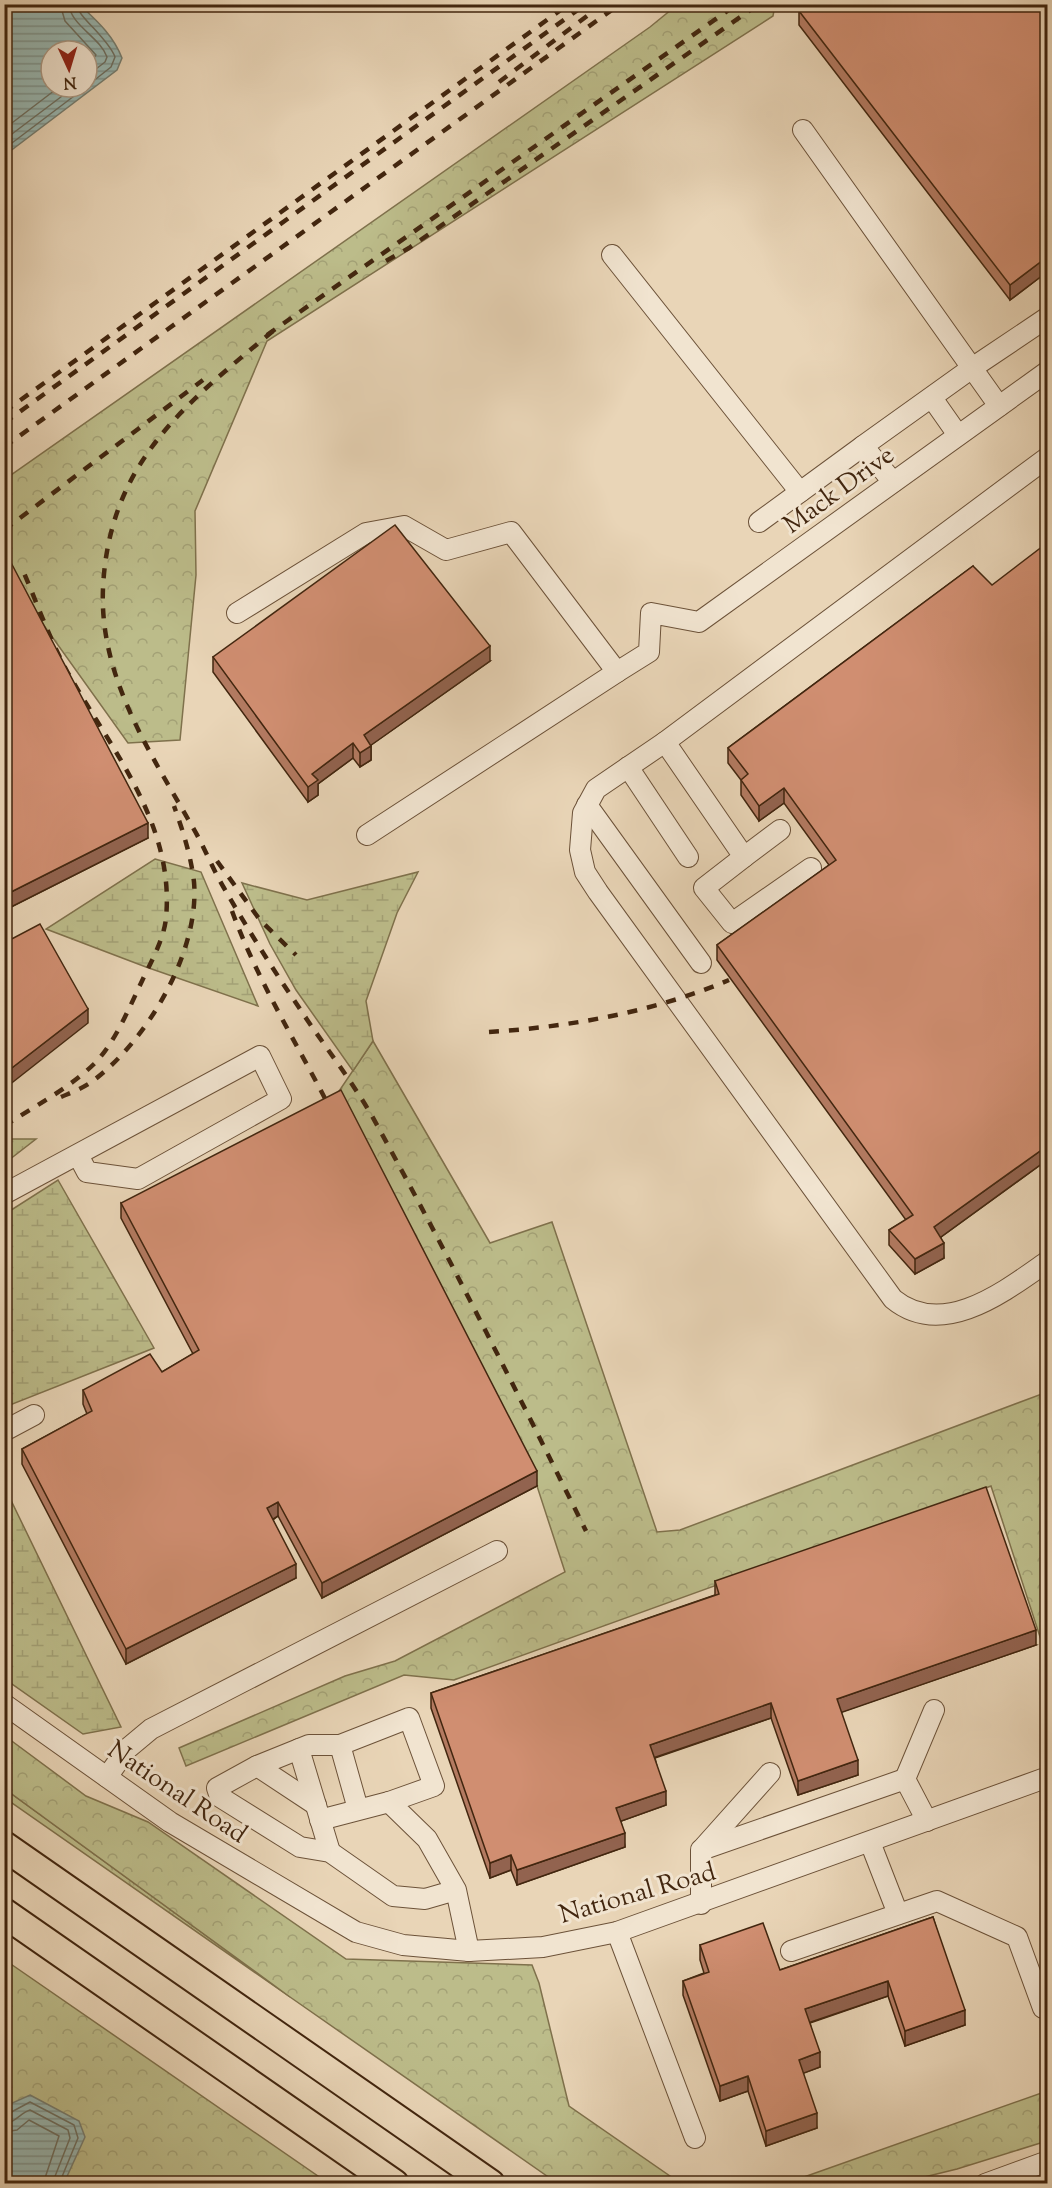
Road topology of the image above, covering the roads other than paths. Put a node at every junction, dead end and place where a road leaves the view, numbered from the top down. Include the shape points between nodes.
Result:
1 (803, 130) dead end
2 (612, 255) dead end
3 (1047, 317) edge
4 (972, 369) junction
5 (1047, 371) edge
6 (932, 398) junction
7 (999, 406) junction
8 (958, 435) junction
9 (863, 446) junction
10 (1047, 457) edge
11 (893, 482) junction
12 (800, 492) junction
13 (759, 522) dead end
14 (237, 613) dead end
15 (617, 672) junction
16 (665, 742) junction
17 (628, 767) junction
18 (587, 805) junction
19 (780, 830) dead end
20 (367, 835) dead end
21 (688, 857) dead end
22 (744, 857) junction
23 (811, 868) dead end
24 (701, 963) dead end
25 (78, 1155) junction
26 (4, 1194) edge
27 (1047, 1261) edge
28 (34, 1415) dead end
29 (4, 1431) edge
30 (497, 1551) dead end
31 (4, 1704) edge
32 (934, 1710) dead end
33 (340, 1745) junction
34 (299, 1749) junction
35 (257, 1766) junction
36 (770, 1773) dead end
37 (107, 1777) junction
38 (1047, 1777) edge
39 (905, 1779) junction
40 (389, 1802) junction
41 (358, 1809) junction
42 (318, 1813) junction
43 (927, 1821) junction
44 (870, 1842) junction
45 (4, 1846) edge
46 (701, 1850) junction
47 (330, 1852) junction
48 (456, 1890) junction
49 (701, 1904) junction
50 (4, 1913) edge
51 (898, 1914) junction
52 (617, 1932) junction
53 (469, 1951) junction
54 (791, 1951) dead end
55 (1043, 2008) dead end
56 (695, 2138) dead end
57 (1047, 2161) edge
58 (394, 2184) edge
59 (490, 2184) edge
60 (985, 2184) edge

1 - 4 street
2 - 12 street
3 - 4 street
4 - 6 street
4 - 7 street
5 - 7 street, Mack Drive
6 - 8 street
6 - 9 street
7 - 8 street, Mack Drive
8 - 11 street, Mack Drive
9 - 11 street
9 - 12 street
10 - 16 street
11 - 15 street, Mack Drive via 699,622 651,613 649,652
12 - 13 street
14 - 15 street via 366,533 404,526 446,550 511,532
15 - 20 street
16 - 17 street
16 - 22 street
17 - 18 street via 596,789
17 - 21 street
18 - 24 street
18 - 27 street via 580,850 585,872 893,1299 905,1309 935,1315 970,1308 995,1298
19 - 22 street
22 - 23 street via 704,888 732,923
25 - 25 street via 260,1056 281,1099 138,1179 87,1172
25 - 26 street
28 - 29 street
30 - 37 street via 150,1729 127,1749
31 - 37 street, National Road
32 - 39 street
33 - 34 street via 309,1745
33 - 40 street via 409,1718 434,1786
33 - 41 street
34 - 35 street
34 - 42 street
35 - 42 street
35 - 47 street via 219,1785 218,1795 300,1847
36 - 46 street
37 - 53 street, National Road via 171,1822 356,1932 403,1945
38 - 43 street, National Road
39 - 43 street
39 - 46 street
40 - 41 street
40 - 48 street via 427,1839
41 - 42 street
42 - 47 street
43 - 44 street, National Road
44 - 49 street, National Road
44 - 51 street
45 - 59 highway
46 - 49 street
47 - 48 street via 393,1896 425,1899
48 - 53 street
49 - 52 street, National Road
50 - 58 highway
51 - 54 street
51 - 55 street via 937,1901 1017,1937
52 - 53 street, National Road via 543,1947
52 - 56 street
57 - 60 street

